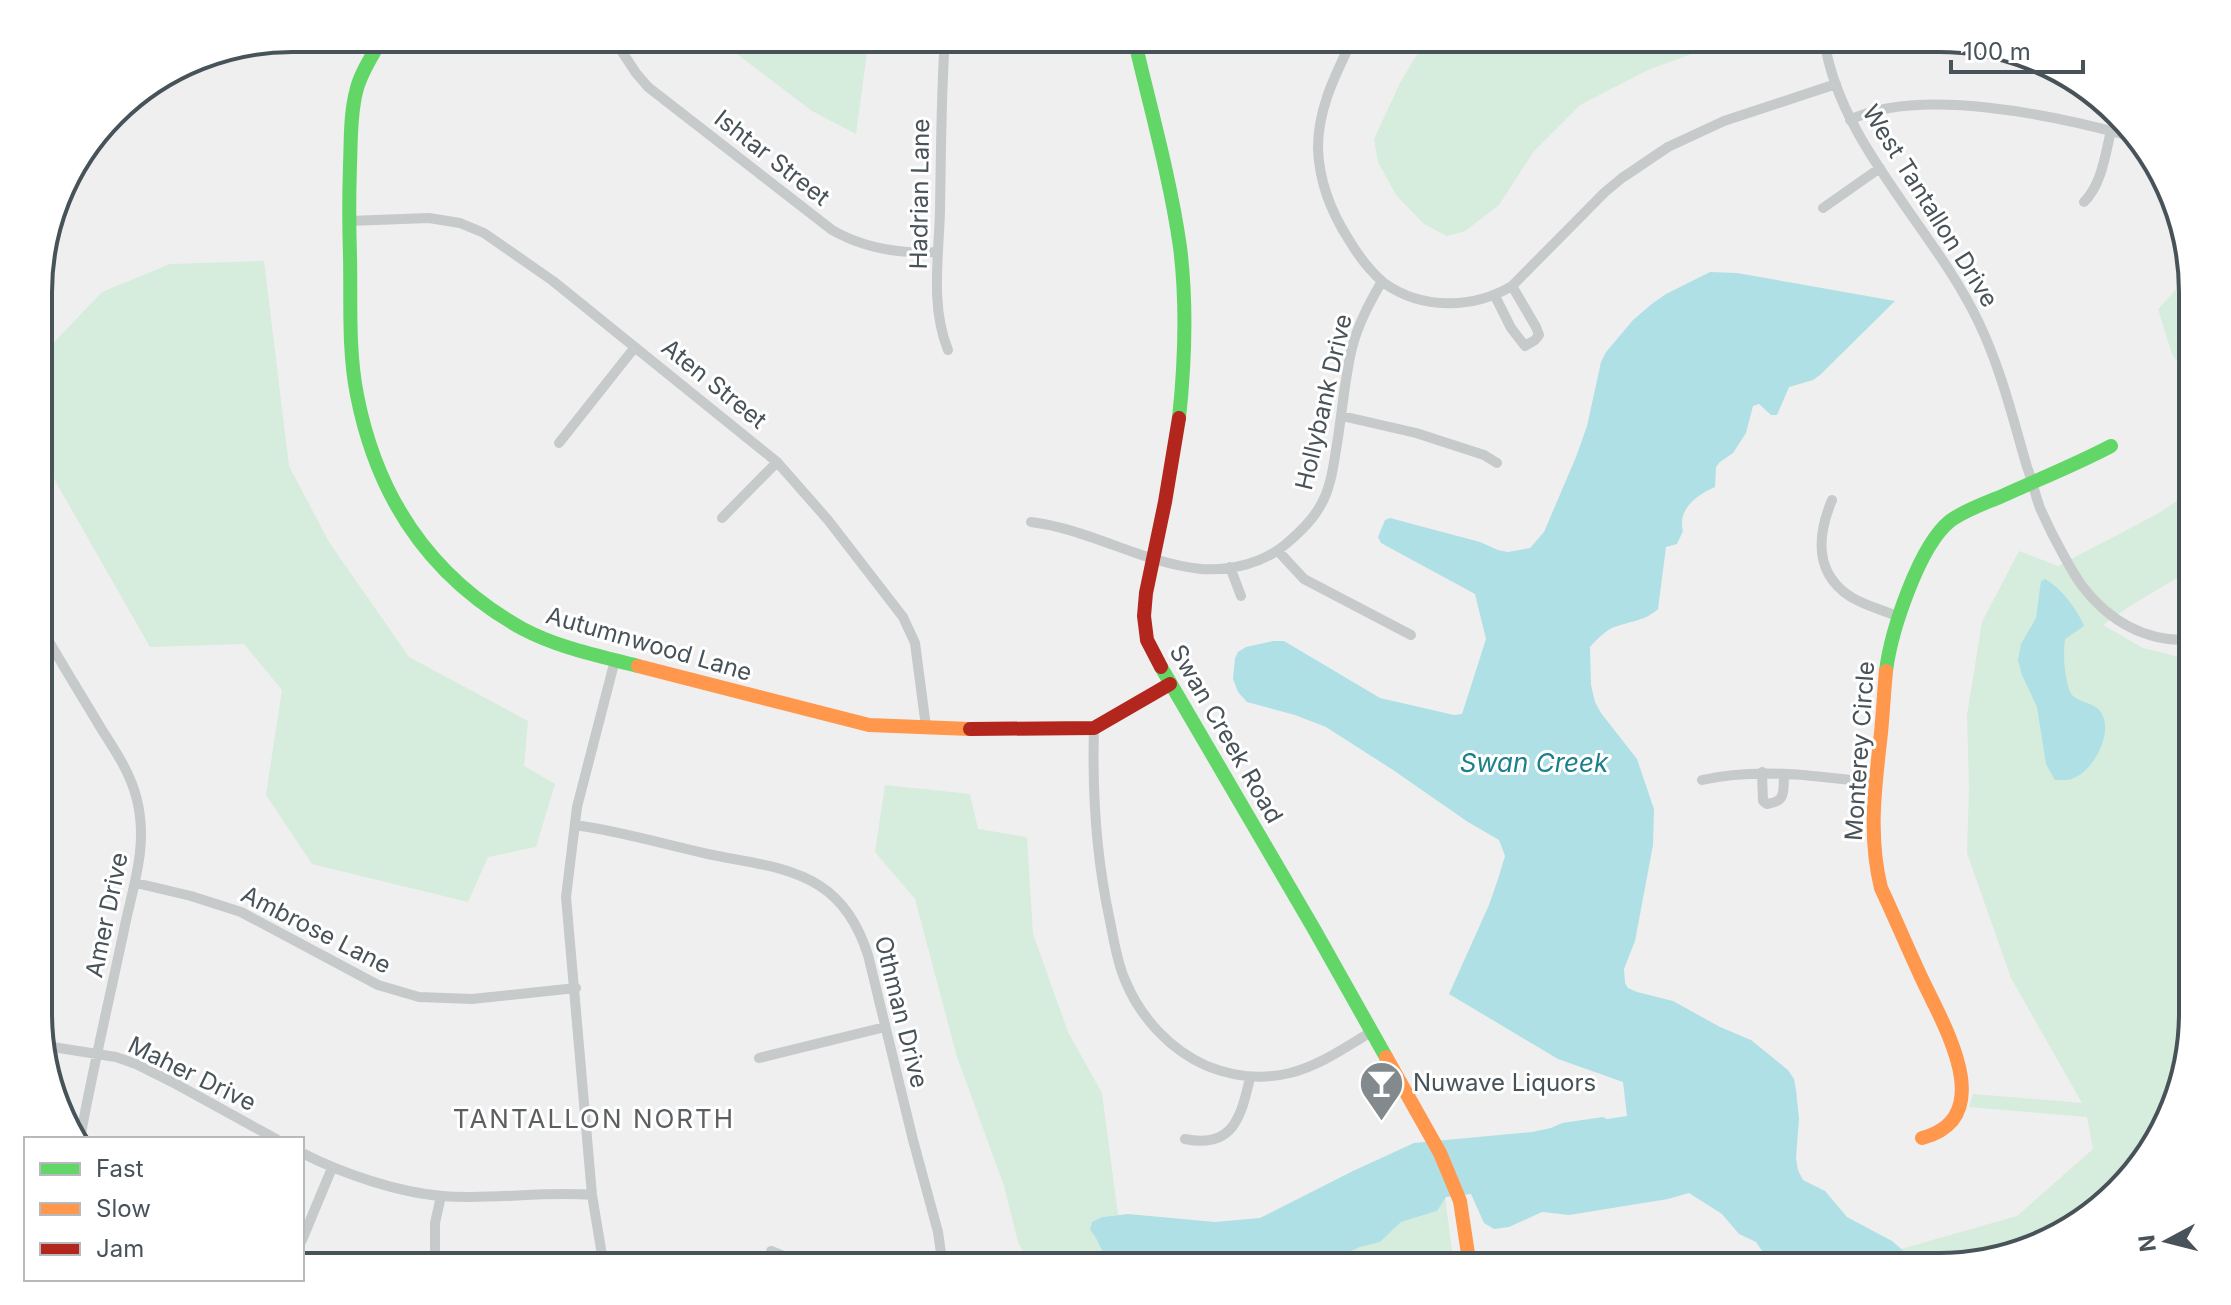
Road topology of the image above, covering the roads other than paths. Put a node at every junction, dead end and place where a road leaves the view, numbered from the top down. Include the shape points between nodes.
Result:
1 (1137, 52) edge
2 (1346, 52) edge
3 (1827, 52) edge
4 (374, 53) edge
5 (623, 53) edge
6 (944, 53) edge
7 (1836, 84) junction
8 (1850, 120) junction
9 (2111, 131) junction
10 (2118, 133) edge
11 (1880, 168) junction
12 (2084, 202) dead end
13 (1823, 208) dead end
14 (349, 221) junction
15 (937, 252) junction
16 (1382, 281) junction
17 (1512, 286) junction
18 (1495, 296) junction
19 (635, 347) junction
20 (948, 350) dead end
21 (1342, 416) junction
22 (559, 443) dead end
23 (2111, 446) dead end
24 (777, 462) junction
25 (1497, 463) dead end
26 (2032, 483) junction
27 (1832, 500) dead end
28 (722, 518) dead end
29 (1031, 522) dead end
30 (1278, 551) junction
31 (1153, 557) junction
32 (1230, 567) junction
33 (1241, 596) dead end
34 (1899, 617) junction
35 (1411, 635) dead end
36 (2178, 641) edge
37 (52, 657) edge
38 (615, 660) junction
39 (1170, 684) junction
40 (926, 727) junction
41 (1094, 728) junction
42 (1762, 772) junction
43 (1784, 774) junction
44 (1702, 780) dead end
45 (1876, 783) junction
46 (575, 825) junction
47 (136, 883) junction
48 (576, 988) junction
49 (885, 1027) junction
50 (1371, 1032) junction
51 (55, 1047) edge
52 (96, 1053) junction
53 (759, 1058) dead end
54 (1250, 1078) junction
55 (82, 1128) edge
56 (272, 1137) edge
57 (1922, 1138) dead end
58 (1185, 1139) dead end
59 (304, 1154) edge
60 (332, 1168) junction
61 (592, 1195) junction
62 (441, 1196) junction
63 (304, 1235) edge
64 (771, 1251) dead end
65 (1468, 1252) edge
66 (435, 1253) edge
67 (602, 1253) edge
68 (775, 1253) edge
69 (941, 1253) edge

1 - 31 street, Swan Creek Road via 1174,213 1183,304 1178,424
2 - 16 street via 1325,97 1318,138 1320,167 1340,227
3 - 7 street, West Tantallon Drive
4 - 14 street, Autumnwood Lane via 353,102
5 - 15 street, Ishtar Street via 648,87 832,230 875,248
6 - 15 street, Hadrian Lane
7 - 8 street, West Tantallon Drive
7 - 17 street via 1724,121 1668,147 1605,192
8 - 9 street via 1881,108 1931,105 2016,111
8 - 11 street, West Tantallon Drive
9 - 10 street
9 - 12 street via 2097,182
11 - 13 street
11 - 26 street, West Tantallon Drive via 1979,323
14 - 19 street, Aten Street via 409,217 471,226 521,257
14 - 38 street, Autumnwood Lane via 356,393 378,471 405,522 458,583 510,622 541,638
15 - 20 street, Hadrian Lane via 939,312
16 - 18 street via 1436,303
16 - 21 street, Hollybank Drive via 1356,334
17 - 18 street
17 - 18 street via 1539,335 1525,346
19 - 22 street
19 - 24 street, Aten Street
21 - 25 street via 1416,433
21 - 30 street, Hollybank Drive via 1324,498
23 - 26 street, Monterey Circle
24 - 28 street
24 - 40 street, Aten Street via 903,617 915,643
26 - 34 street, Monterey Circle via 1947,524 1930,545
26 - 36 street, West Tantallon Drive via 2072,570 2107,614 2145,635
27 - 34 street via 1822,541 1830,579 1851,597
29 - 31 street, Hollybank Drive via 1056,525
30 - 32 street, Hollybank Drive
30 - 35 street via 1304,579
31 - 32 street, Hollybank Drive via 1198,568
31 - 39 street, Swan Creek Road via 1145,627
32 - 33 street
34 - 45 street, Monterey Circle via 1886,673
37 - 47 street, Amer Drive via 126,769 142,836
38 - 40 street, Autumnwood Lane via 860,723
38 - 46 street
39 - 41 street, Autumnwood Lane
39 - 50 street, Swan Creek Road
40 - 41 street, Autumnwood Lane
41 - 54 street via 1097,850 1124,979 1145,1015 1170,1042 1203,1064
42 - 43 street
42 - 43 street via 1767,804 1782,797
42 - 44 street
43 - 45 street
45 - 57 street, Monterey Circle via 1873,846 1879,880 1961,1075 1960,1104 1952,1122 1937,1135
46 - 48 street via 566,897
46 - 49 street, Othman Drive via 762,865 819,885 859,930
47 - 48 street, Ambrose Lane via 232,908 378,985 419,997 472,999
47 - 52 street, Amer Drive
48 - 61 street
49 - 53 street
49 - 69 street, Othman Drive
50 - 54 street via 1291,1073
50 - 65 street, Swan Creek Road via 1449,1171
51 - 52 street, Maher Drive
52 - 55 street, Amer Drive
52 - 56 street, Maher Drive via 156,1073
54 - 58 street via 1240,1115 1224,1136 1209,1142
59 - 60 street
60 - 62 street
60 - 63 street
61 - 62 street
61 - 67 street
62 - 66 street
64 - 68 street

